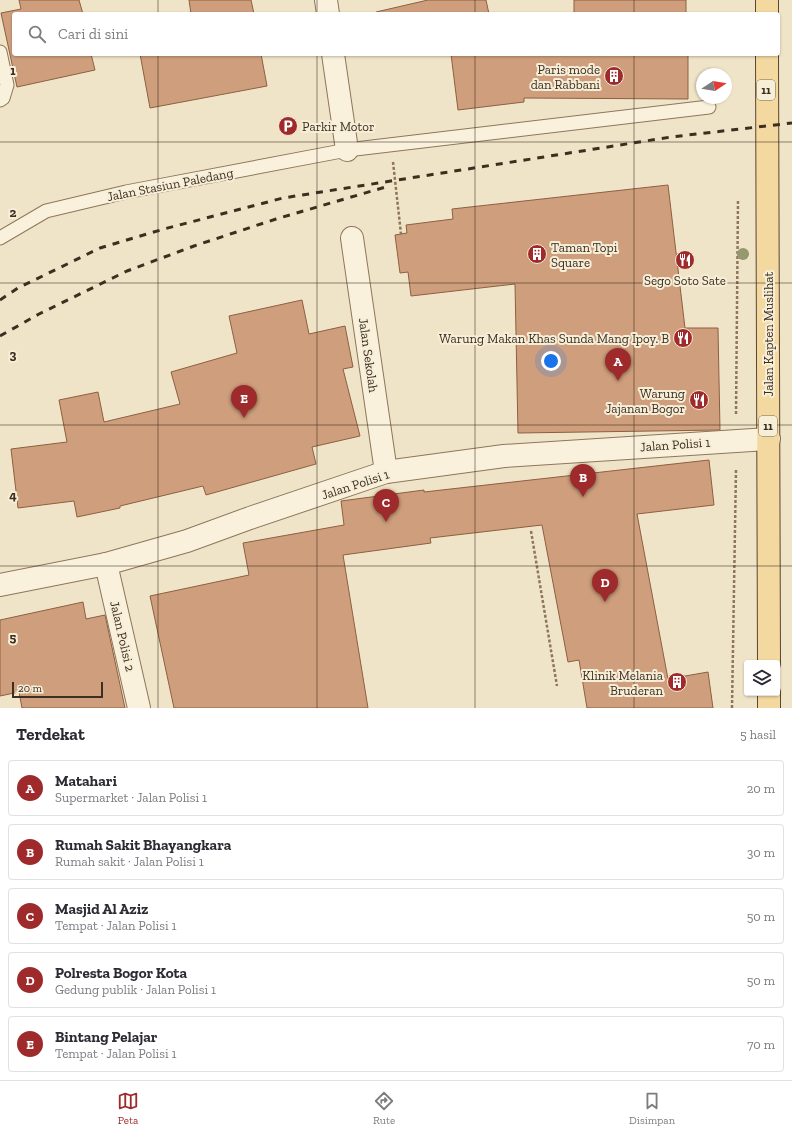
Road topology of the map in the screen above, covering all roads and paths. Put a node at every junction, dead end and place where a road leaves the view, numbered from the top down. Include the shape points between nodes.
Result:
1 (326, 0) edge
2 (767, 0) edge
3 (328, 12) edge
4 (767, 12) edge
5 (0, 52) edge
6 (333, 56) edge
7 (767, 56) edge
8 (0, 100) edge
9 (709, 107) dead end
10 (347, 150) junction
11 (392, 162) dead end
12 (738, 192) dead end
13 (401, 234) dead end
14 (0, 238) edge
15 (352, 238) dead end
16 (769, 439) junction
17 (736, 440) junction
18 (386, 472) junction
19 (530, 531) dead end
20 (106, 564) junction
21 (0, 586) edge
22 (769, 660) edge
23 (557, 686) dead end
24 (769, 696) edge
25 (139, 708) edge
26 (732, 708) edge
27 (769, 708) edge

1 - 3 street
2 - 4 main road
5 - 8 lane via 7,85
6 - 10 street
7 - 16 main road, Jalan Kapten Muslihat / 11
9 - 10 lane, Jalan Stasiun Paledang
10 - 14 lane, Jalan Stasiun Paledang via 126,192 46,211
11 - 13 path, bridge
12 - 17 path
15 - 18 street, Jalan Sekolah
16 - 17 street, Jalan Polisi 1
16 - 22 main road, Jalan Kapten Muslihat / 11
17 - 18 street, Jalan Polisi 1 via 504,456
17 - 26 path
18 - 20 street, Jalan Polisi 1 via 187,541
19 - 23 path
20 - 21 street, Jalan Polisi 1
20 - 25 street, Jalan Polisi 2
24 - 27 main road

